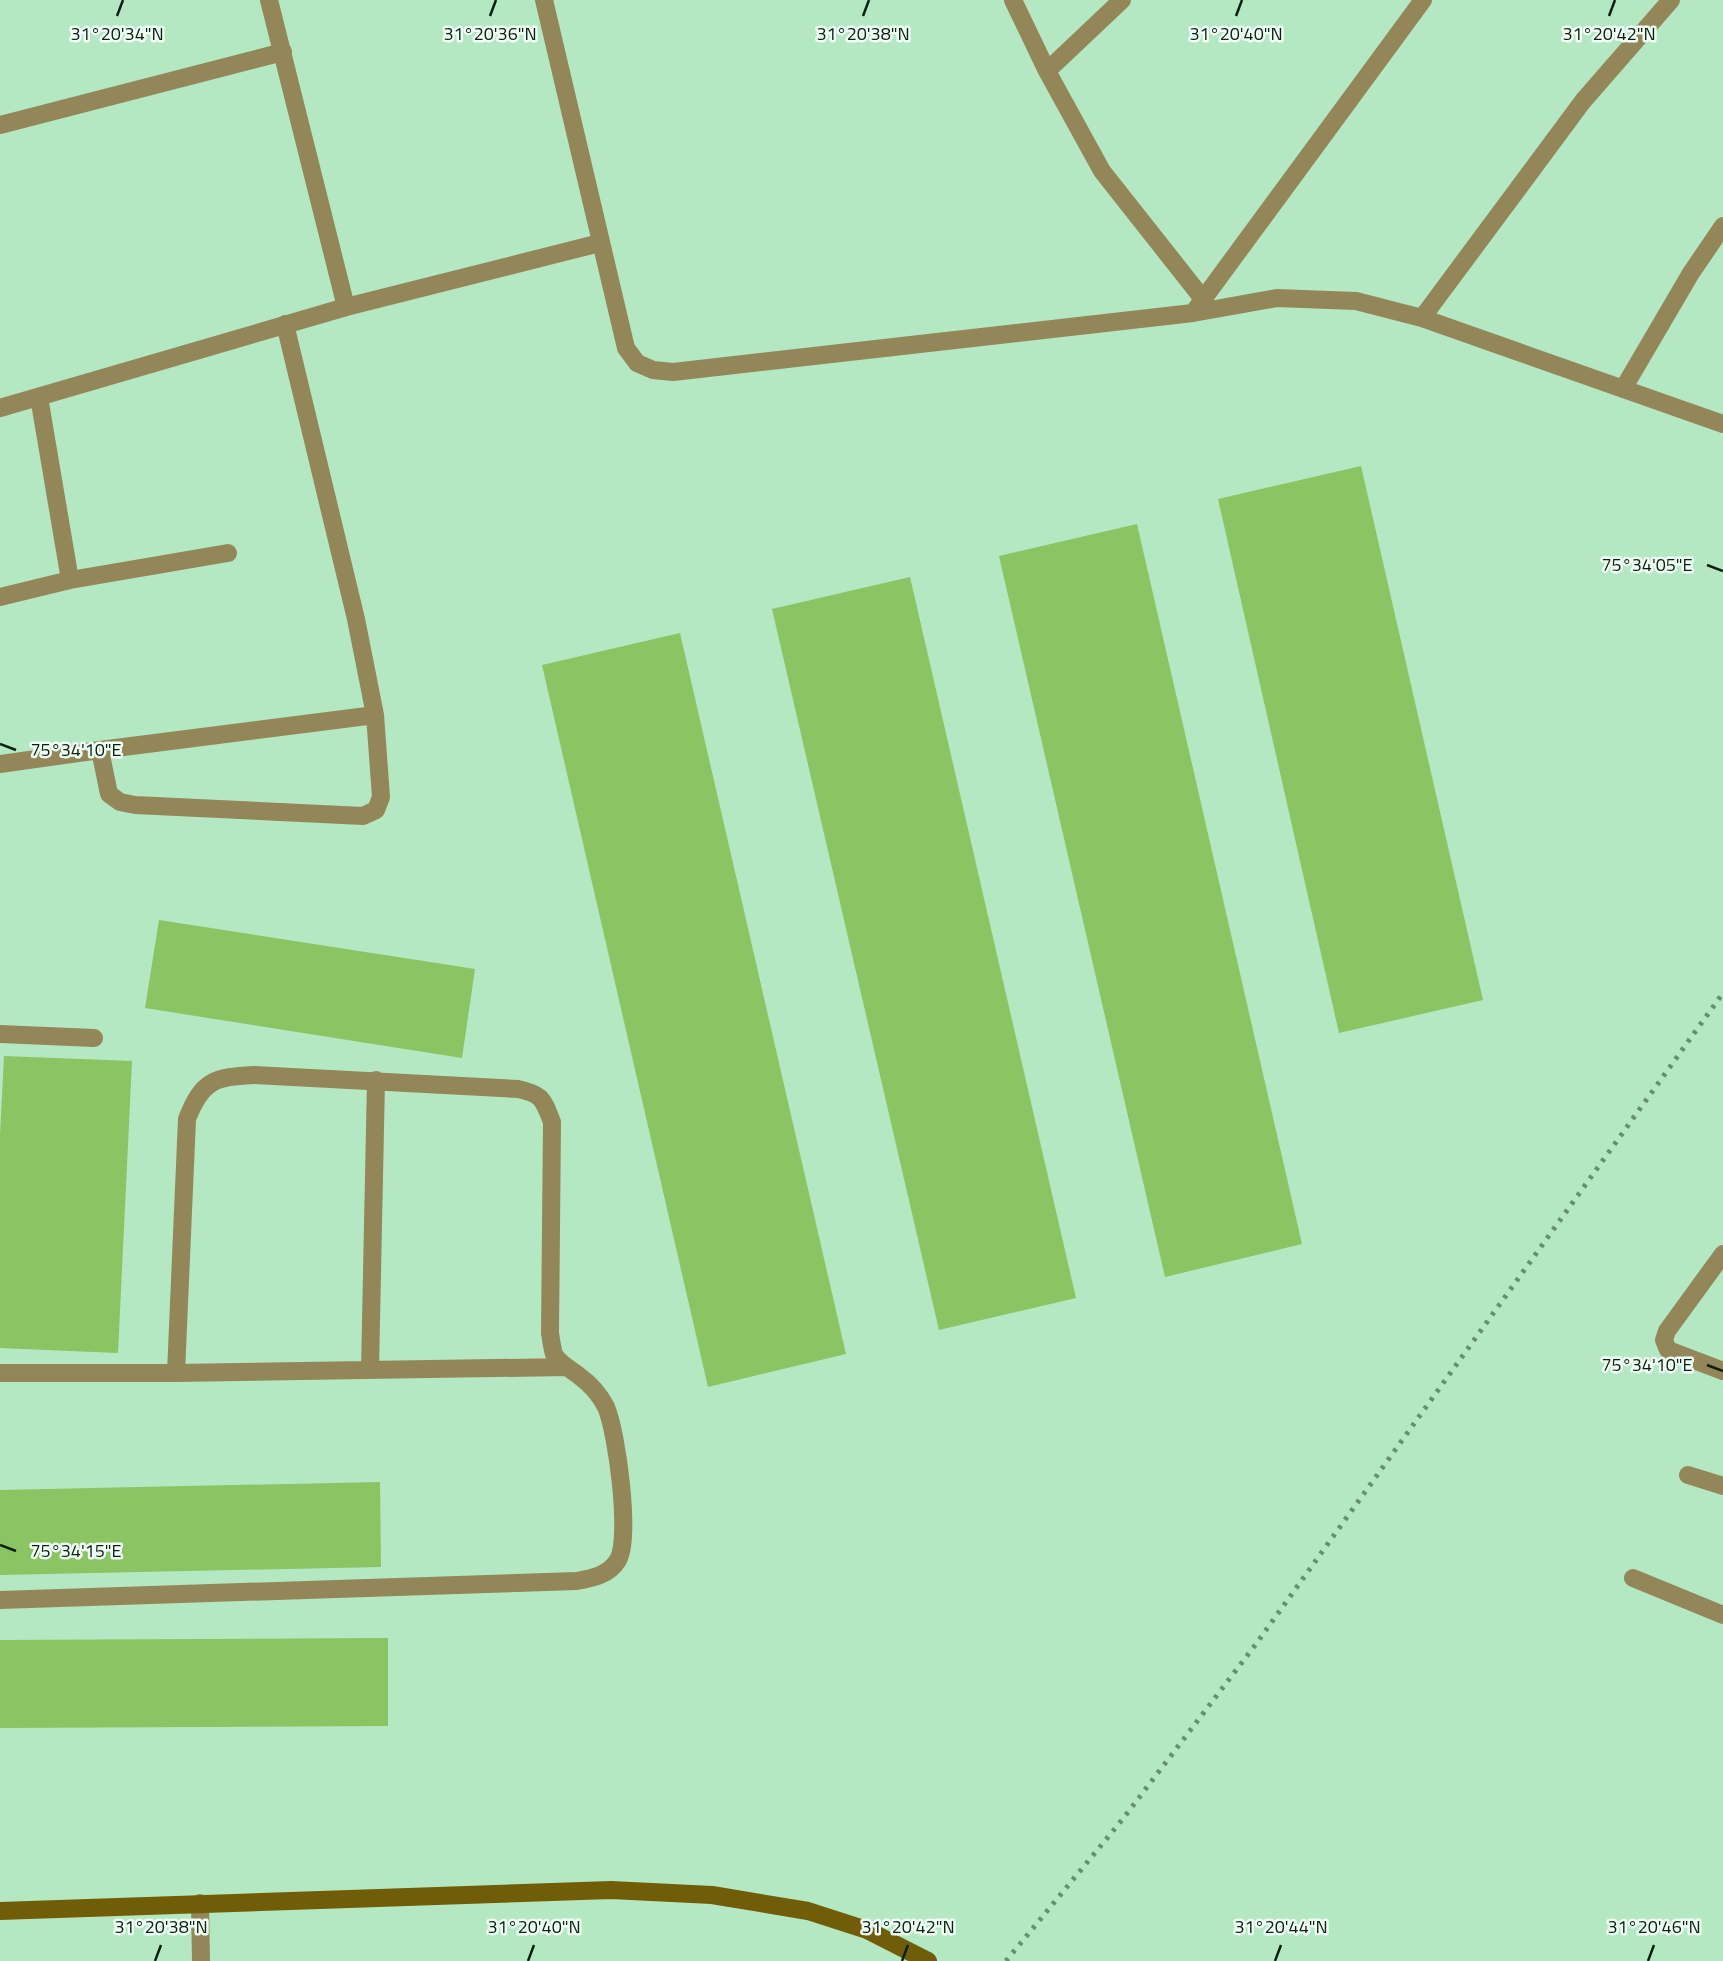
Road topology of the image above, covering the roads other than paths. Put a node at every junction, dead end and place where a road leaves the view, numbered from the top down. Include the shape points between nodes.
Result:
1 (268, 0) edge
2 (544, 0) edge
3 (1013, 0) edge
4 (1122, 0) edge
5 (1423, 0) edge
6 (1671, 0) edge
7 (283, 52) junction
8 (1047, 71) junction
9 (0, 125) edge
10 (1723, 226) edge
11 (600, 243) junction
12 (1198, 306) junction
13 (346, 307) junction
14 (1422, 318) junction
15 (285, 324) junction
16 (1623, 389) junction
17 (39, 397) junction
18 (0, 408) edge
19 (1723, 424) edge
20 (228, 554) dead end
21 (70, 580) junction
22 (0, 597) edge
23 (375, 715) junction
24 (100, 750) junction
25 (0, 764) edge
26 (0, 1034) edge
27 (94, 1038) dead end
28 (376, 1080) junction
29 (1723, 1254) edge
30 (566, 1367) junction
31 (370, 1370) junction
32 (1723, 1371) edge
33 (0, 1373) edge
34 (176, 1373) junction
35 (1688, 1475) dead end
36 (1723, 1486) edge
37 (1633, 1578) dead end
38 (0, 1600) edge
39 (1723, 1615) edge
40 (200, 1903) junction
41 (0, 1912) edge
42 (201, 1961) edge
43 (928, 1961) edge

1 - 7 street
2 - 11 street
3 - 8 street
4 - 8 street
5 - 12 street
6 - 14 street via 1583,101
7 - 9 street
7 - 13 street
8 - 12 street via 1102,171
10 - 16 street
11 - 12 street via 626,348 637,363 653,370 673,372
11 - 13 street
12 - 14 street via 1277,298 1356,301
13 - 15 street
14 - 16 street
15 - 17 street
15 - 23 street
16 - 19 street
17 - 18 street
17 - 21 street
20 - 21 street
21 - 22 street
23 - 24 street
23 - 24 street via 381,797 376,810 363,816 120,802 109,793
24 - 25 street
26 - 27 street
28 - 30 street via 518,1089 535,1093 545,1105 551,1122 550,1333 554,1354
28 - 31 street
28 - 34 street via 228,1076 209,1083 195,1098 187,1119
29 - 32 street via 1664,1340 1668,1350
30 - 31 street
30 - 38 street via 605,1405 617,1446 623,1549 617,1562 600,1576 577,1581
31 - 34 street
33 - 34 street
35 - 36 street
37 - 39 street
40 - 41 street
40 - 42 street
40 - 43 street via 611,1889 712,1895 808,1911 867,1930

